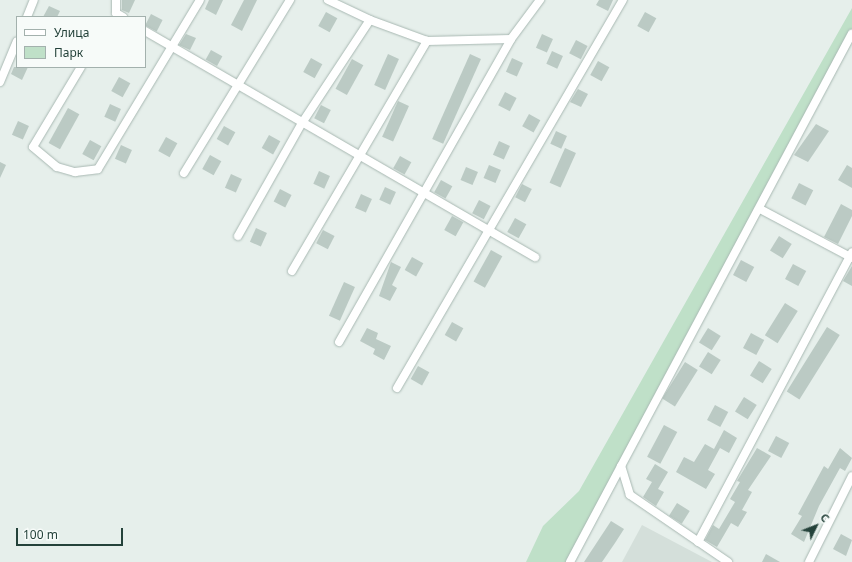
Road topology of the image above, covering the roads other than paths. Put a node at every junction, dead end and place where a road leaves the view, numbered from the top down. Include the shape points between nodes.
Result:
1 (34, 0) edge
2 (116, 0) edge
3 (200, 0) edge
4 (290, 0) edge
5 (328, 0) edge
6 (540, 0) edge
7 (623, 0) edge
8 (27, 16) edge
9 (117, 16) edge
10 (370, 20) junction
11 (146, 32) edge
12 (852, 34) edge
13 (510, 39) junction
14 (427, 41) junction
15 (16, 43) edge
16 (170, 48) junction
17 (80, 68) edge
18 (0, 82) edge
19 (236, 86) junction
20 (302, 123) junction
21 (361, 157) junction
22 (184, 173) dead end
23 (424, 192) junction
24 (760, 209) junction
25 (489, 230) junction
26 (238, 236) dead end
27 (851, 255) edge
28 (535, 257) dead end
29 (292, 271) dead end
30 (339, 342) dead end
31 (397, 388) dead end
32 (621, 466) junction
33 (852, 476) edge
34 (852, 488) edge
35 (844, 492) junction
36 (698, 542) junction
37 (570, 562) edge
38 (728, 562) edge
39 (809, 562) edge

1 - 8 street
2 - 9 street
3 - 16 street
4 - 19 street
5 - 10 street
6 - 13 street
7 - 25 street
10 - 14 street
10 - 20 street
11 - 16 street
12 - 24 street
13 - 14 street
13 - 23 street
14 - 21 street
15 - 18 street
16 - 17 street via 98,169 75,172 57,167 33,147
16 - 19 street
19 - 20 street
19 - 22 street
20 - 21 street
20 - 26 street
21 - 23 street
21 - 29 street
23 - 25 street
23 - 30 street
24 - 27 street
24 - 32 street
25 - 28 street
25 - 31 street
27 - 36 street
32 - 36 street via 630,495
32 - 37 street
33 - 35 street
34 - 35 street
35 - 39 street
36 - 38 street

